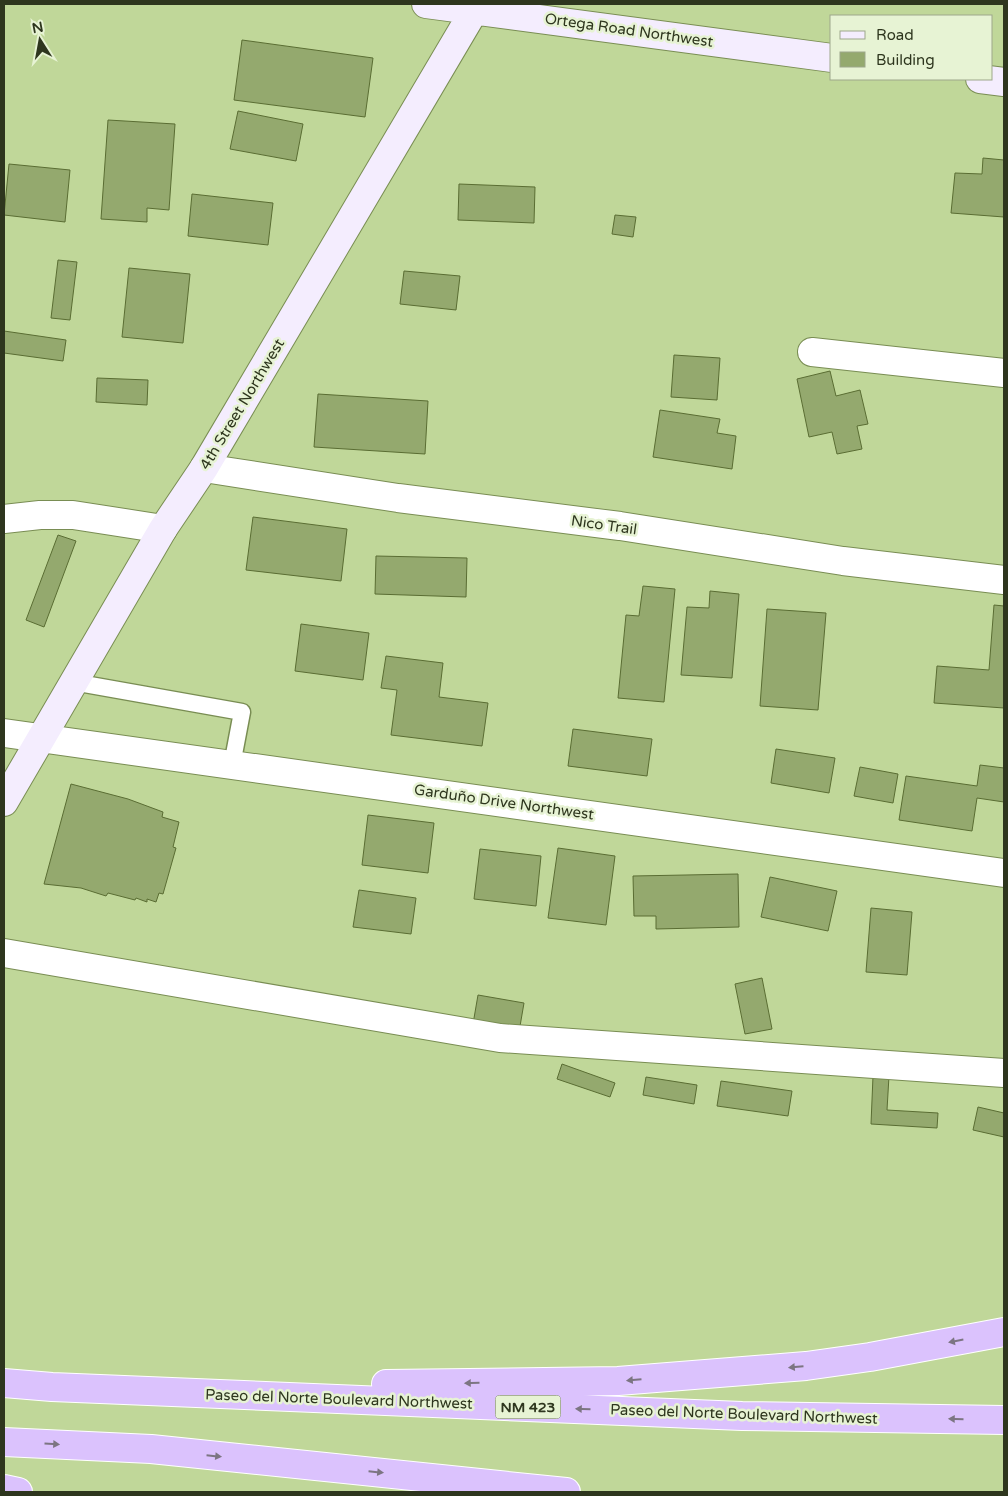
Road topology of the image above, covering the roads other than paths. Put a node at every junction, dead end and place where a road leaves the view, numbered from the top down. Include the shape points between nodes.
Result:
1 (426, 4) edge
2 (476, 6) edge
3 (830, 58) edge
4 (988, 80) edge
5 (1004, 82) edge
6 (812, 352) dead end
7 (1004, 373) edge
8 (204, 468) junction
9 (4, 519) edge
10 (163, 529) junction
11 (1004, 580) edge
12 (73, 682) junction
13 (4, 733) edge
14 (40, 738) junction
15 (232, 765) junction
16 (4, 802) edge
17 (1004, 873) edge
18 (4, 953) edge
19 (1004, 1073) edge
20 (1004, 1332) edge
21 (4, 1383) edge
22 (52, 1387) junction
23 (1004, 1420) edge
24 (4, 1442) edge
25 (4, 1489) edge
26 (18, 1492) edge
27 (566, 1492) edge

1 - 2 main road, Ortega Road Northwest
2 - 3 main road, Ortega Road Northwest
2 - 8 main road, 4th Street Northwest
4 - 5 main road
6 - 7 street
8 - 10 main road, 4th Street Northwest
8 - 11 street, Nico Trail via 398,498 620,526 843,561
9 - 10 street via 40,514 74,515
10 - 12 main road, 4th Street Northwest
12 - 14 main road, 4th Street Northwest
12 - 15 lane via 242,712
13 - 14 street, Garduño Drive Northwest
14 - 15 street, Garduño Drive Northwest
14 - 16 main road, 4th Street Northwest
15 - 17 street, Garduño Drive Northwest
18 - 19 street via 500,1038
20 -> 22 highway via 806,1366 618,1381
21 - 22 highway, Paseo del Norte Boulevard Northwest / NM 423
23 -> 22 highway, Paseo del Norte Boulevard Northwest / NM 423 via 742,1416
24 -> 27 highway via 151,1449
25 - 26 highway

